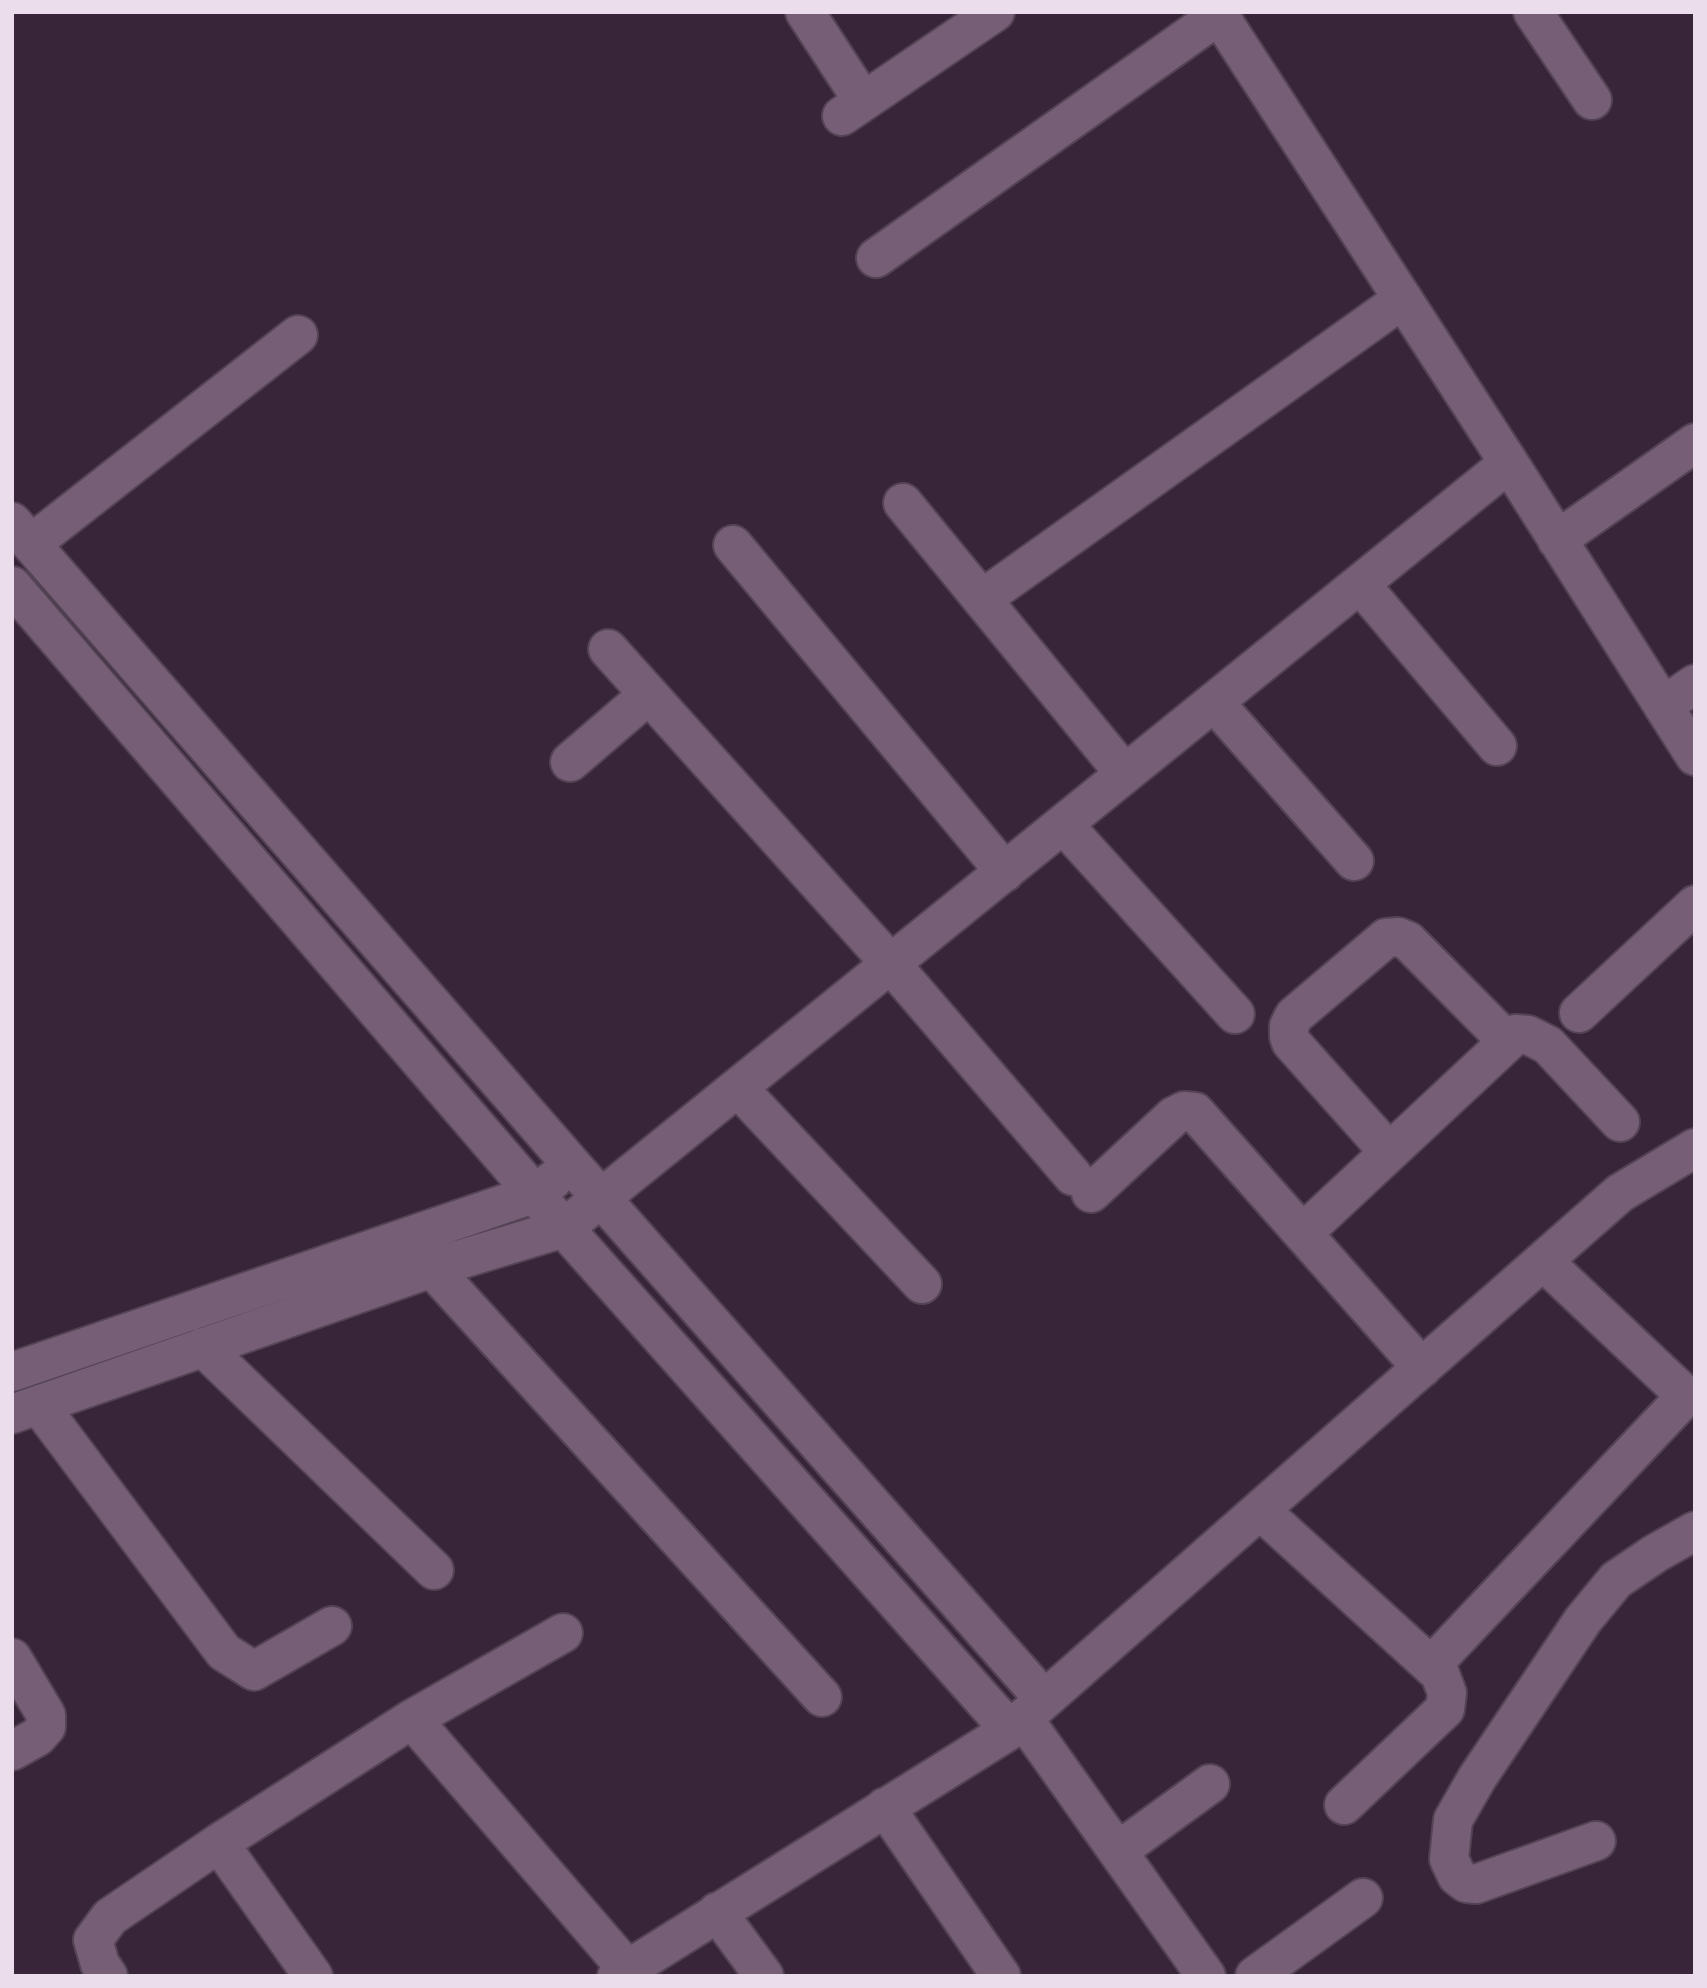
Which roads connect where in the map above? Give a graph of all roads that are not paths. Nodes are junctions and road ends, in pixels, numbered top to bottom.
1 (806, 12) edge
2 (995, 12) edge
3 (1533, 12) edge
4 (1218, 14) edge
5 (1592, 100) dead end
6 (876, 258) dead end
7 (1403, 299) junction
8 (298, 335) dead end
9 (1695, 443) edge
10 (1509, 463) junction
11 (903, 503) dead end
12 (22, 533) edge
13 (1557, 540) junction
14 (733, 545) dead end
15 (1360, 584) junction
16 (12, 586) edge
17 (982, 599) junction
18 (608, 649) dead end
19 (1695, 684) edge
20 (648, 695) junction
21 (1214, 702) junction
22 (1663, 706) junction
23 (1497, 746) dead end
24 (1695, 756) edge
25 (570, 762) dead end
26 (1125, 774) junction
27 (1063, 824) junction
28 (1354, 861) dead end
29 (1005, 872) junction
30 (1695, 905) edge
31 (891, 964) junction
32 (1579, 1013) dead end
33 (1235, 1014) dead end
34 (1507, 1041) junction
35 (738, 1088) junction
36 (1620, 1122) dead end
37 (1695, 1147) edge
38 (1389, 1152) junction
39 (572, 1165) junction
40 (536, 1194) junction
41 (602, 1197) junction
42 (564, 1228) junction
43 (1303, 1233) junction
44 (1543, 1261) junction
45 (432, 1268) junction
46 (922, 1284) dead end
47 (203, 1347) junction
48 (1422, 1368) junction
49 (12, 1372) edge
50 (1690, 1399) edge
51 (26, 1410) edge
52 (1260, 1510) junction
53 (1695, 1531) edge
54 (434, 1570) dead end
55 (332, 1626) dead end
56 (562, 1633) dead end
57 (12, 1658) edge
58 (1431, 1666) junction
59 (822, 1697) dead end
60 (1026, 1716) junction
61 (412, 1719) junction
62 (12, 1751) edge
63 (1210, 1784) dead end
64 (1343, 1805) dead end
65 (885, 1808) junction
66 (1596, 1841) dead end
67 (219, 1843) junction
68 (1118, 1851) junction
69 (1363, 1898) dead end
70 (717, 1912) junction
71 (622, 1972) edge
72 (108, 1976) edge
73 (313, 1976) edge
74 (764, 1976) edge
75 (1001, 1976) edge
76 (1206, 1976) edge
77 (1255, 1976) edge

1 - 2 street
3 - 5 street
4 - 6 street
4 - 7 street
7 - 10 street
7 - 17 street
8 - 12 street
9 - 13 street
10 - 13 street
10 - 15 street
11 - 17 street
12 - 39 street
13 - 22 street
14 - 29 street
15 - 21 street
15 - 23 street
16 - 40 street
17 - 26 street
18 - 20 street
19 - 22 street
20 - 25 street
20 - 31 street
21 - 26 street
21 - 28 street
22 - 24 street
26 - 27 street
27 - 29 street
27 - 33 street
29 - 31 street
30 - 32 street
31 - 35 street
31 - 43 street
34 - 36 street
34 - 38 street
34 - 38 street
35 - 41 street
35 - 46 street
37 - 44 street
38 - 43 street
39 - 40 street
39 - 41 street
40 - 42 street
40 - 49 street
41 - 42 street
41 - 60 street
42 - 45 street
42 - 60 street
43 - 48 street
44 - 48 street
44 - 50 street
45 - 47 street
45 - 59 street
47 - 51 street
47 - 54 street
48 - 52 street
50 - 58 street
51 - 55 street
52 - 58 street
52 - 60 street
53 - 66 street
56 - 61 street
57 - 62 street
58 - 64 street
60 - 65 street
60 - 68 street
61 - 67 street
61 - 71 street
63 - 68 street
65 - 70 street
65 - 75 street
67 - 72 street
67 - 73 street
68 - 76 street
69 - 77 street
70 - 71 street
70 - 74 street

